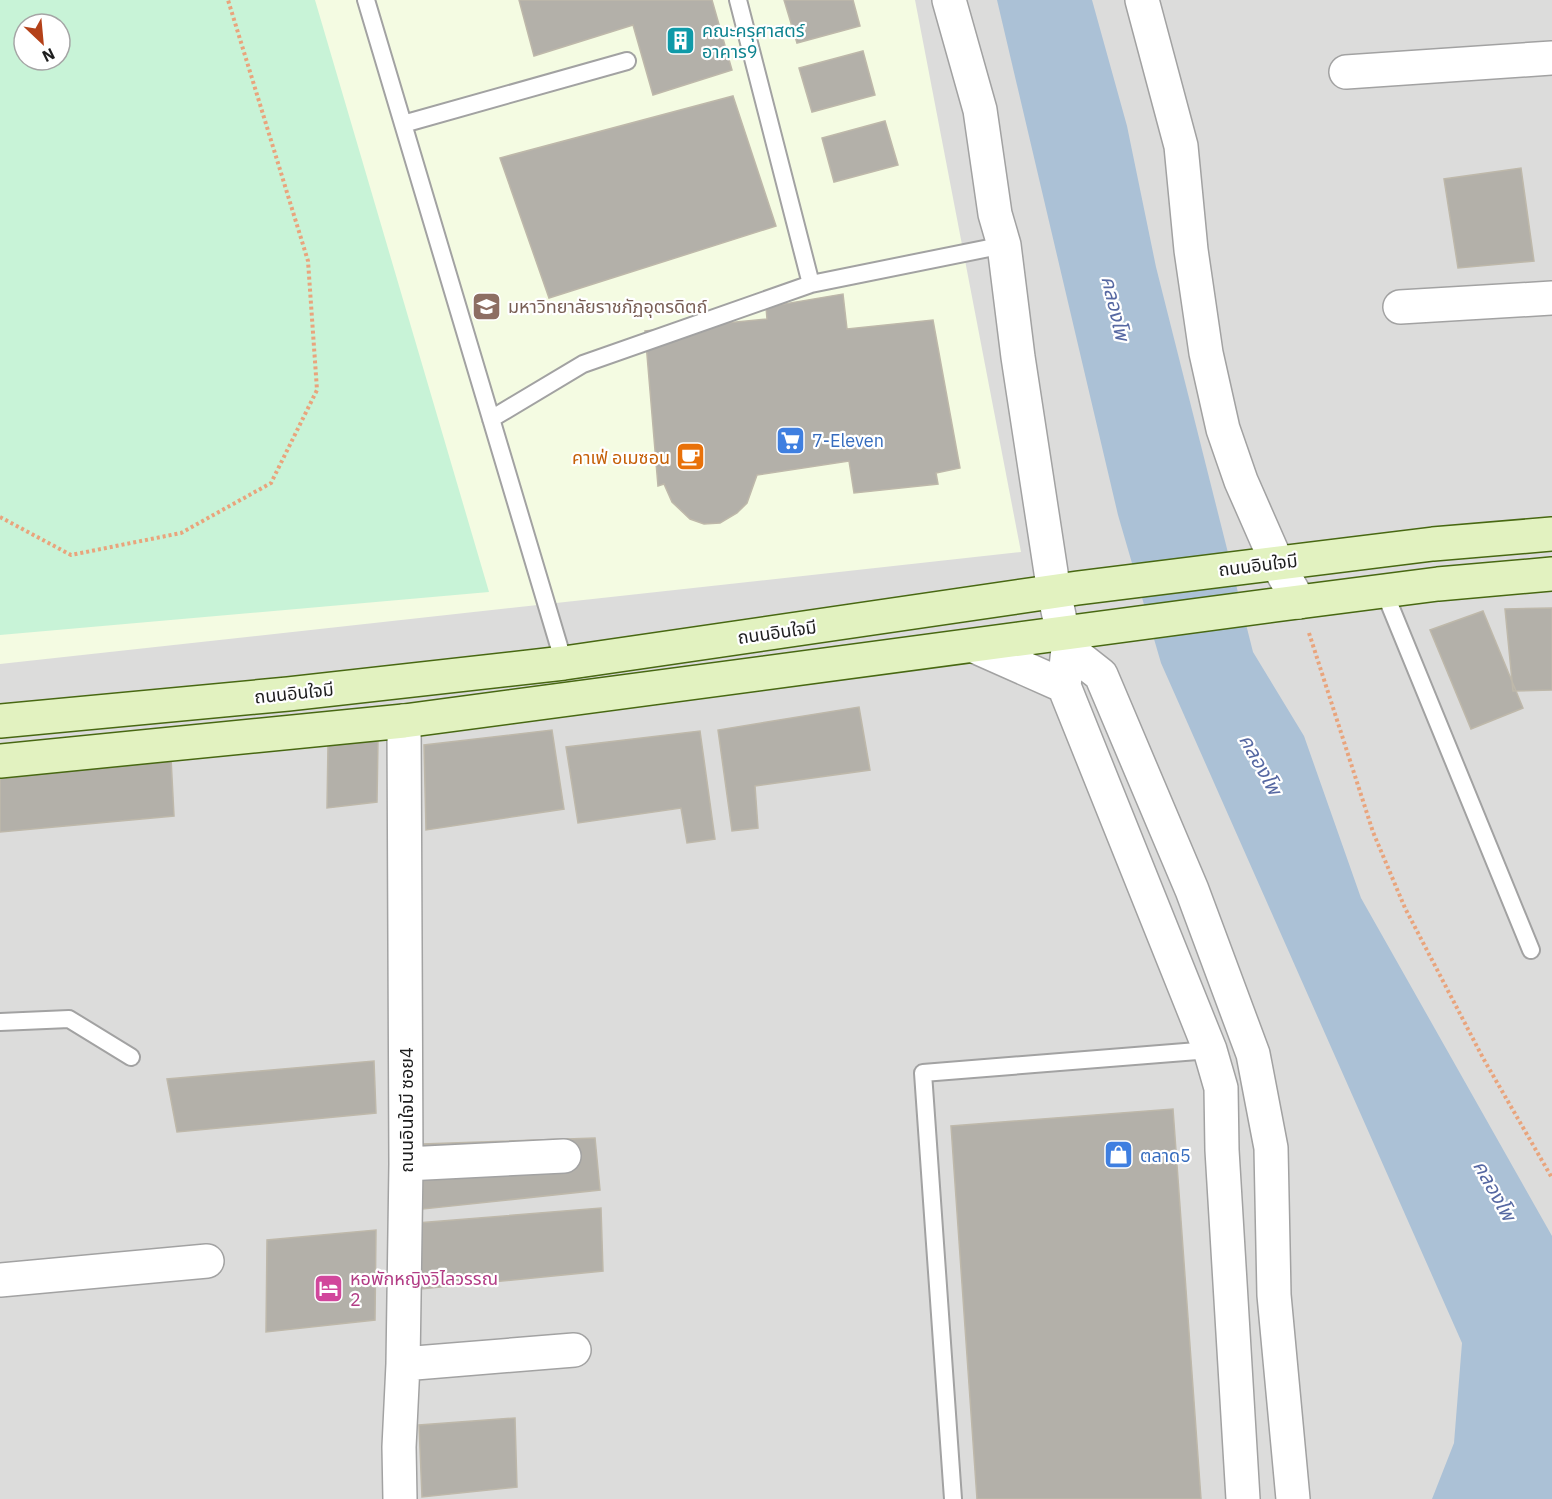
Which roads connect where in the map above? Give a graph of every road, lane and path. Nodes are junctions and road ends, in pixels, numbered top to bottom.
1 (228, 0) edge
2 (366, 0) edge
3 (738, 0) edge
4 (949, 0) edge
5 (1142, 0) edge
6 (1552, 58) edge
7 (627, 61) dead end
8 (1346, 72) dead end
9 (403, 124) junction
10 (1004, 245) junction
11 (811, 284) junction
12 (1552, 298) edge
13 (1401, 307) dead end
14 (491, 419) junction
15 (0, 517) edge
16 (1552, 534) edge
17 (1270, 564) junction
18 (1552, 574) edge
19 (1066, 590) junction
20 (1384, 591) junction
21 (1287, 603) junction
22 (1072, 638) junction
23 (974, 646) junction
24 (564, 663) junction
25 (1064, 686) junction
26 (0, 721) edge
27 (404, 722) junction
28 (0, 761) edge
29 (1531, 950) dead end
30 (0, 1022) edge
31 (1210, 1050) junction
32 (131, 1057) dead end
33 (564, 1156) dead end
34 (406, 1164) junction
35 (1552, 1178) edge
36 (207, 1261) dead end
37 (0, 1280) edge
38 (573, 1350) dead end
39 (403, 1364) junction
40 (400, 1499) edge
41 (953, 1499) edge
42 (1242, 1499) edge
43 (1293, 1499) edge

1 - 15 path
2 - 9 lane
3 - 11 lane
4 - 10 street
5 - 17 street
6 - 8 street
7 - 9 lane
9 - 14 lane
10 - 11 lane
10 - 19 street
11 - 14 lane
12 - 13 street
14 - 24 lane
16 - 17 main road, ถนนอินใจมี
17 - 19 main road, ถนนอินใจมี
17 - 21 street
18 - 20 main road
19 - 22 street
19 - 24 main road, ถนนอินใจมี
20 - 21 main road
20 - 29 lane
21 - 22 main road
21 - 35 path
22 - 23 main road
22 - 25 street
22 - 43 street
23 - 25 street
23 - 27 main road
24 - 26 main road, ถนนอินใจมี
25 - 31 street
27 - 28 main road
27 - 34 street, ถนนอินใจมี ซอย4
30 - 32 lane
31 - 41 lane
31 - 42 street
33 - 34 street
34 - 39 street, ถนนอินใจมี ซอย4
36 - 37 street
38 - 39 street
39 - 40 street, ถนนอินใจมี ซอย4

